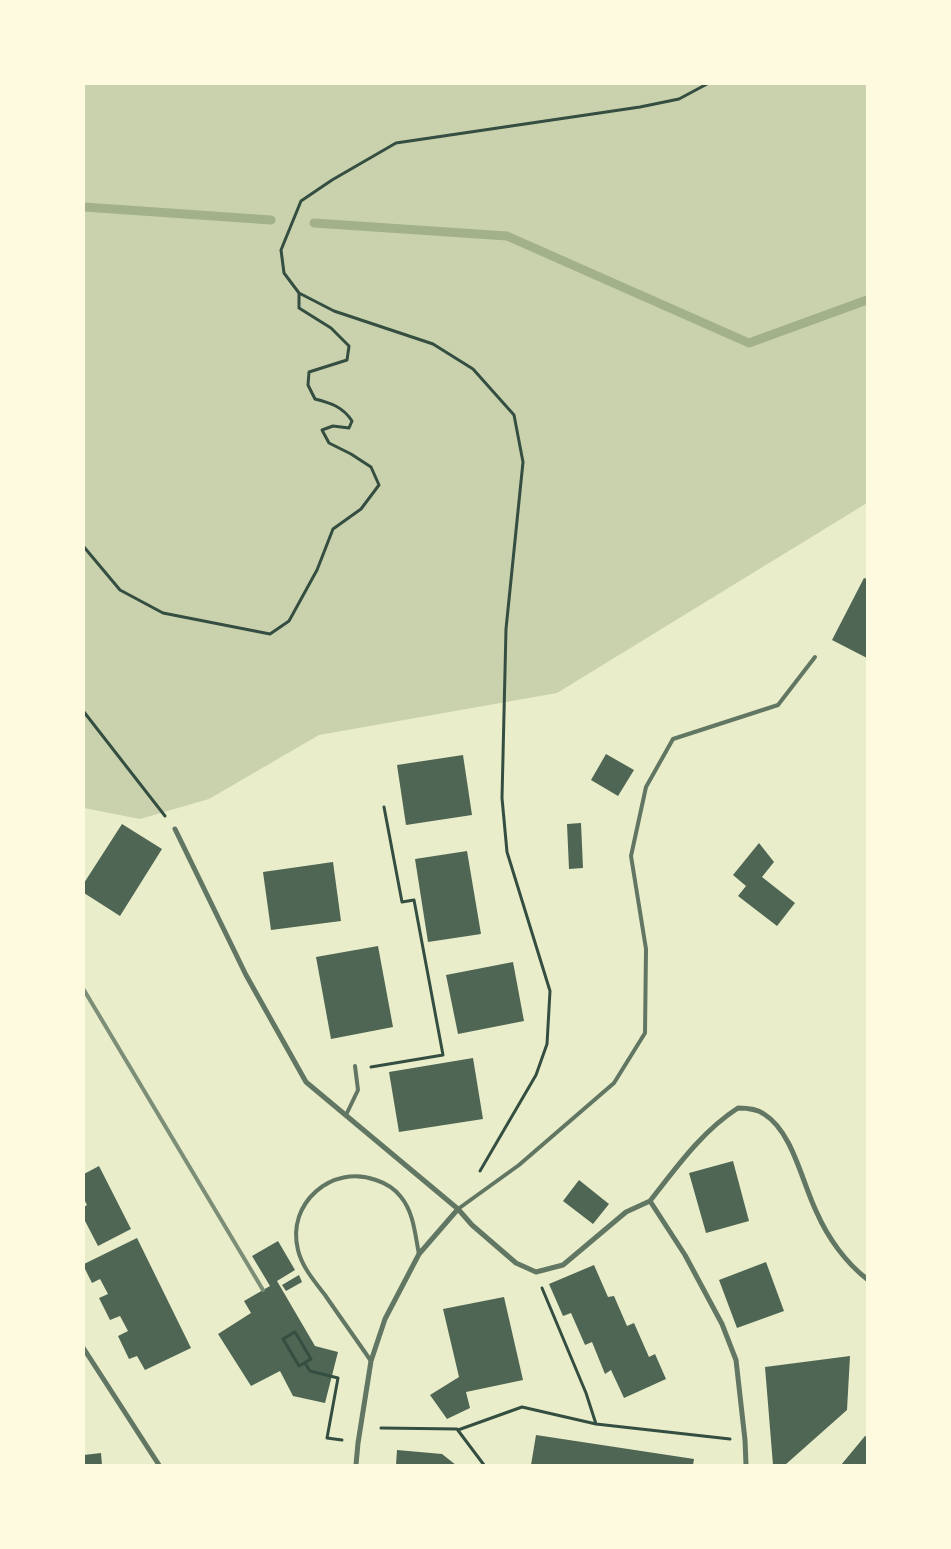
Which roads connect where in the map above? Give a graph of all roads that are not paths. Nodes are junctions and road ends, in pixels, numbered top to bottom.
1 (815, 657) dead end
2 (175, 829) road end
3 (356, 1068) road end
4 (346, 1115) junction
5 (650, 1201) junction
6 (458, 1208) junction
7 (419, 1254) junction
8 (867, 1279) edge
9 (84, 1350) edge
10 (371, 1361) junction
11 (159, 1465) edge
12 (356, 1465) edge
13 (746, 1465) edge

1 - 6 lane
2 - 4 street
3 - 4 lane
4 - 6 street
5 - 6 street
5 - 8 street
5 - 13 street
6 - 7 street
7 - 10 street
7 - 10 lane
9 - 11 street
10 - 12 street

